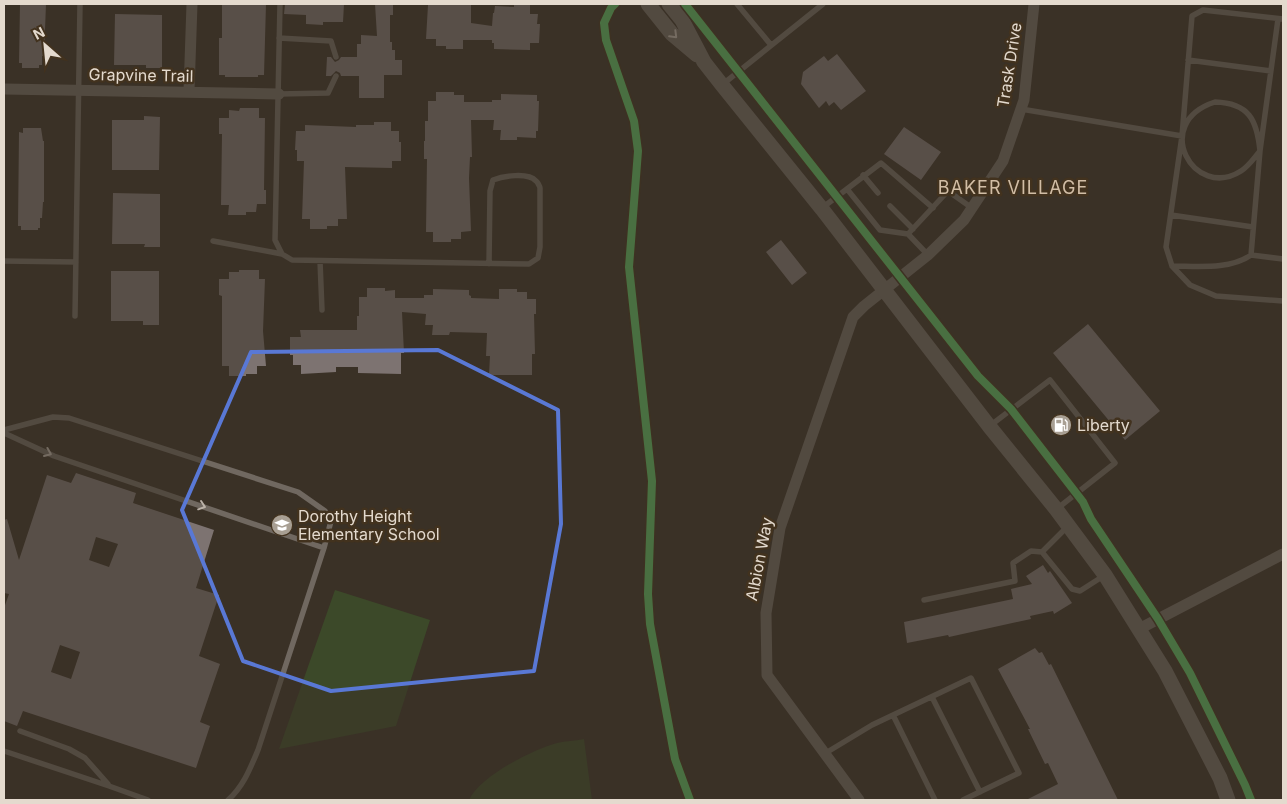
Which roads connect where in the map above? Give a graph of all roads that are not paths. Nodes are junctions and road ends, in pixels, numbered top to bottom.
1 (80, 4) edge
2 (192, 4) edge
3 (280, 4) edge
4 (648, 4) edge
5 (670, 4) edge
6 (737, 4) edge
7 (823, 4) edge
8 (1034, 4) edge
9 (1281, 19) edge
10 (279, 38) junction
11 (771, 46) junction
12 (336, 56) dead end
13 (1188, 60) junction
14 (704, 62) junction
15 (1271, 71) junction
16 (336, 76) dead end
17 (722, 85) junction
18 (4, 89) edge
19 (79, 90) junction
20 (190, 91) junction
21 (279, 94) junction
22 (1021, 109) junction
23 (1182, 136) junction
24 (1260, 151) junction
25 (863, 175) junction
26 (847, 189) junction
27 (878, 193) dead end
28 (890, 206) dead end
29 (822, 208) junction
30 (933, 208) junction
31 (972, 208) junction
32 (1171, 215) junction
33 (1253, 227) junction
34 (913, 229) junction
35 (908, 234) junction
36 (213, 241) dead end
37 (282, 254) junction
38 (928, 255) junction
39 (1251, 255) junction
40 (1283, 260) edge
41 (4, 261) edge
42 (320, 261) junction
43 (76, 262) junction
44 (489, 264) junction
45 (1172, 266) junction
46 (884, 290) junction
47 (1283, 301) edge
48 (322, 310) dead end
49 (75, 316) dead end
50 (989, 426) junction
51 (4, 432) edge
52 (1056, 509) junction
53 (1068, 526) junction
54 (324, 548) junction
55 (1042, 552) junction
56 (1283, 554) edge
57 (1105, 575) junction
58 (924, 600) dead end
59 (1139, 628) junction
60 (932, 697) junction
61 (893, 715) junction
62 (20, 731) dead end
63 (4, 751) edge
64 (824, 754) junction
65 (109, 786) junction
66 (980, 792) junction
67 (148, 800) edge
68 (228, 800) edge
69 (859, 800) edge
70 (935, 800) edge
71 (963, 800) edge
72 (1228, 800) edge

1 - 19 lane
2 - 20 street
3 - 10 lane
4 -> 14 street
5 - 14 street
6 - 11 lane
7 - 11 lane
8 - 22 street, Trask Drive
9 - 13 lane
9 - 15 lane
10 - 12 lane
10 - 21 lane
11 - 17 lane
13 - 15 lane
13 - 23 lane
14 - 17 street
15 - 24 lane
16 - 21 lane
17 - 29 street
18 - 19 street, Grapvine Trail
19 - 20 street, Grapvine Trail
19 - 43 lane
20 - 21 street, Grapvine Trail
21 - 37 lane
22 - 23 lane
22 - 31 street, Trask Drive
23 - 24 lane
23 - 24 lane
23 - 32 lane
24 - 33 lane
25 - 26 lane
25 - 27 lane
25 - 30 lane
26 - 29 lane
26 - 35 lane
28 - 34 lane
29 - 46 street
30 - 31 lane
30 - 34 lane
31 - 38 street, Trask Drive
32 - 33 lane
32 - 45 lane
33 - 39 lane
34 - 35 lane
35 - 38 lane
36 - 37 lane
37 - 42 lane
38 - 46 street, Trask Drive
39 - 40 lane
39 - 45 lane
41 - 43 lane
42 - 44 lane
42 - 48 lane
43 - 49 lane
44 - 44 lane
45 - 47 lane
46 - 50 street
46 - 64 street, Albion Way
50 - 52 street
50 - 52 lane
51 -> 54 lane
51 - 54 lane
52 - 53 street
53 - 55 lane
53 - 57 street
54 - 68 lane
55 - 57 lane
55 - 58 lane
56 - 59 street
57 - 59 street
59 - 72 street
60 - 61 lane
60 - 66 lane
60 - 66 lane
61 - 64 lane
61 - 70 lane
62 - 65 lane
63 - 65 lane
64 - 69 street, Albion Way
65 - 67 lane
66 - 71 lane

